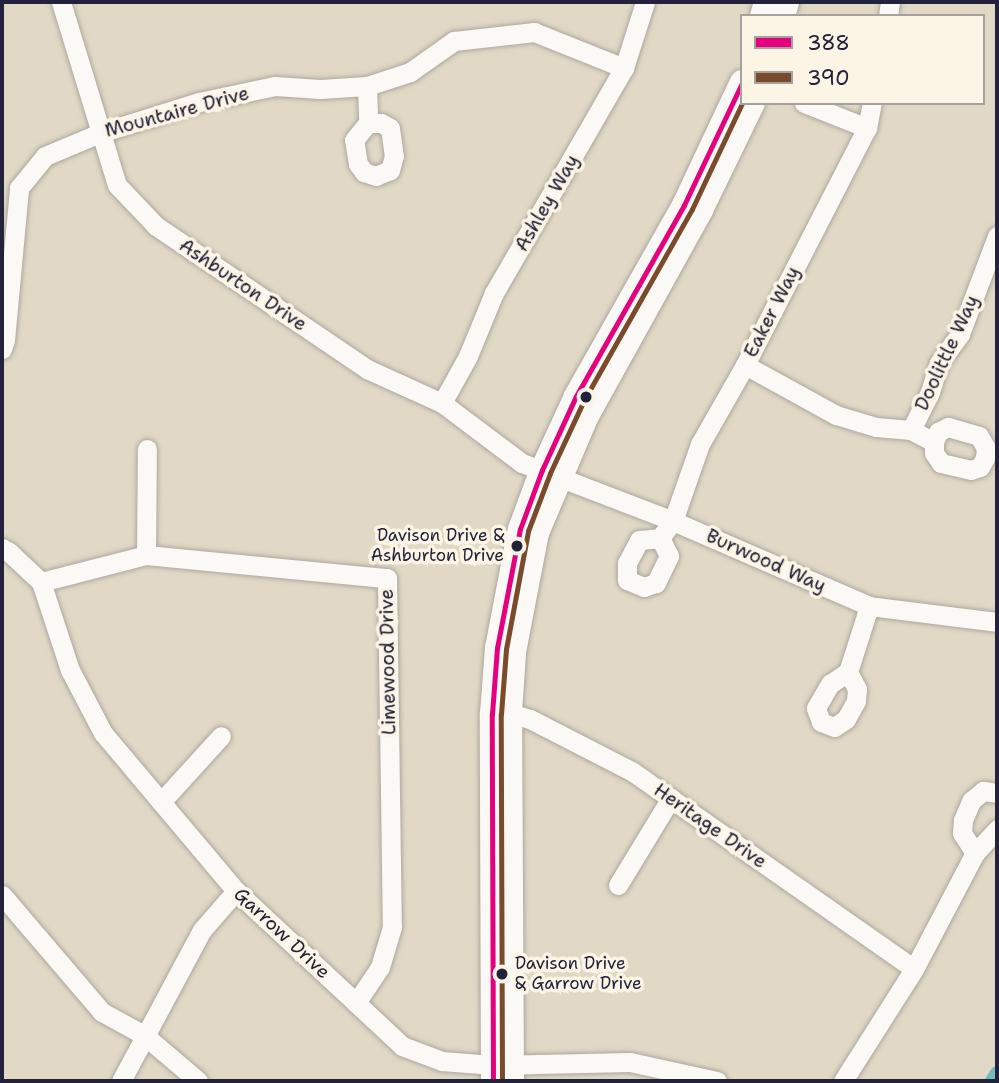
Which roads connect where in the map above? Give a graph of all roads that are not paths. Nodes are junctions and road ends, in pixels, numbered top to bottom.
1 (61, 2) edge
2 (645, 2) edge
3 (624, 68) junction
4 (367, 86) junction
5 (740, 86) edge
6 (752, 105) edge
7 (809, 105) edge
8 (872, 105) edge
9 (368, 123) dead end
10 (867, 128) junction
11 (100, 133) junction
12 (997, 236) edge
13 (2, 349) edge
14 (745, 365) junction
15 (442, 403) junction
16 (911, 430) junction
17 (934, 442) dead end
18 (147, 449) dead end
19 (551, 473) junction
20 (673, 521) junction
21 (660, 538) dead end
22 (2, 548) edge
23 (146, 555) junction
24 (41, 582) junction
25 (869, 606) junction
26 (997, 622) edge
27 (848, 672) dead end
28 (501, 714) junction
29 (221, 736) dead end
30 (997, 793) edge
31 (671, 798) junction
32 (161, 802) junction
33 (997, 829) edge
34 (975, 853) junction
35 (618, 885) dead end
36 (236, 891) junction
37 (2, 895) edge
38 (914, 969) junction
39 (356, 1003) junction
40 (144, 1035) junction
41 (503, 1073) edge
42 (121, 1081) edge
43 (198, 1081) edge
44 (717, 1081) edge
45 (843, 1081) edge

1 - 11 street, Ashburton Drive
2 - 3 street, Ashley Way
3 - 4 street, Mountaire Drive
3 - 15 street, Ashley Way
4 - 9 street
4 - 11 street, Mountaire Drive
5 - 19 main road
6 - 19 main road
7 - 10 street
8 - 10 street, Eaker Way
10 - 14 street, Eaker Way
11 - 13 street, Mountaire Drive
11 - 15 street, Ashburton Drive
12 - 16 street, Doolittle Way
14 - 16 street
14 - 20 street, Eaker Way
15 - 19 street, Ashburton Drive
16 - 17 street
18 - 23 street
19 - 20 street, Burwood Way
19 - 28 main road
20 - 21 street, Eaker Way
20 - 25 street, Burwood Way
22 - 24 street, Garrow Drive
23 - 24 street, Limewood Drive
23 - 39 street, Limewood Drive
24 - 32 street, Garrow Drive
25 - 26 street, Burwood Way
25 - 27 street
28 - 31 street, Heritage Drive
28 - 41 main road
29 - 32 street
30 - 34 street
31 - 35 street
31 - 38 street, Heritage Drive
32 - 36 street, Garrow Drive
33 - 34 street
34 - 38 street
36 - 39 street, Garrow Drive
36 - 40 street
37 - 40 street
38 - 45 street
39 - 41 street, Garrow Drive
40 - 42 street
40 - 43 street
41 - 44 street, Garrow Drive

